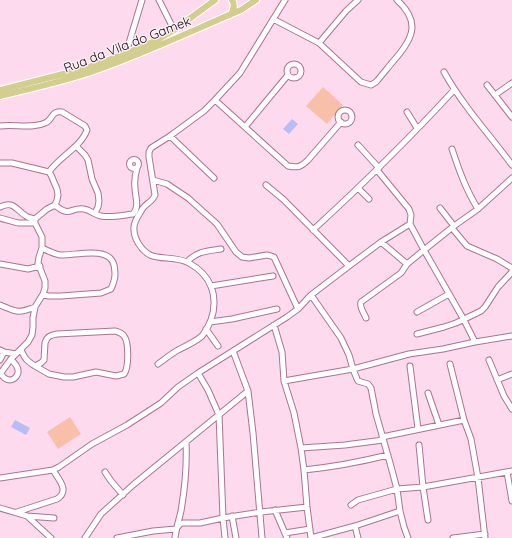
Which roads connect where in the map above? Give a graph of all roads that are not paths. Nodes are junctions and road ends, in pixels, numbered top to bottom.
1 (142, 0) edge
2 (158, 0) edge
3 (215, 0) edge
4 (232, 0) edge
5 (250, 0) edge
6 (256, 0) edge
7 (282, 0) edge
8 (285, 0) edge
9 (358, 0) edge
10 (397, 0) edge
11 (280, 7) junction
12 (229, 16) junction
13 (273, 19) junction
14 (174, 30) junction
15 (319, 43) junction
16 (126, 53) junction
17 (444, 72) dead end
18 (288, 75) dead end
19 (512, 83) edge
20 (487, 85) dead end
21 (0, 90) edge
22 (454, 90) junction
23 (495, 95) junction
24 (0, 96) edge
25 (215, 100) junction
26 (407, 112) dead end
27 (512, 117) edge
28 (341, 122) dead end
29 (0, 126) edge
30 (245, 127) junction
31 (417, 128) junction
32 (170, 136) junction
33 (358, 145) dead end
34 (76, 146) junction
35 (452, 149) dead end
36 (0, 163) edge
37 (512, 165) edge
38 (137, 168) dead end
39 (378, 169) junction
40 (49, 172) junction
41 (214, 178) dead end
42 (512, 178) edge
43 (153, 180) junction
44 (266, 185) dead end
45 (358, 188) junction
46 (369, 198) dead end
47 (55, 205) junction
48 (0, 207) edge
49 (440, 208) dead end
50 (478, 209) junction
51 (95, 213) junction
52 (0, 218) edge
53 (35, 221) junction
54 (410, 224) junction
55 (453, 227) junction
56 (313, 230) junction
57 (381, 242) junction
58 (42, 248) junction
59 (221, 249) dead end
60 (424, 250) junction
61 (187, 262) junction
62 (0, 264) edge
63 (407, 264) junction
64 (40, 266) junction
65 (349, 266) junction
66 (512, 268) edge
67 (512, 272) edge
68 (273, 276) dead end
69 (211, 286) junction
70 (43, 294) junction
71 (449, 294) junction
72 (311, 295) junction
73 (0, 305) edge
74 (35, 307) junction
75 (277, 308) dead end
76 (298, 309) junction
77 (416, 312) dead end
78 (366, 318) dead end
79 (464, 320) junction
80 (210, 322) junction
81 (274, 325) junction
82 (206, 330) junction
83 (417, 334) dead end
84 (512, 336) edge
85 (475, 342) junction
86 (218, 346) dead end
87 (21, 350) junction
88 (2, 351) edge
89 (233, 351) junction
90 (13, 356) junction
91 (0, 360) edge
92 (489, 360) dead end
93 (158, 364) dead end
94 (450, 364) dead end
95 (35, 366) junction
96 (410, 366) dead end
97 (353, 369) junction
98 (198, 373) junction
99 (0, 374) edge
100 (512, 374) edge
101 (497, 380) junction
102 (284, 381) junction
103 (248, 391) junction
104 (428, 392) dead end
105 (512, 409) edge
106 (219, 415) junction
107 (464, 420) junction
108 (439, 425) junction
109 (418, 429) junction
110 (383, 438) junction
111 (186, 442) junction
112 (419, 445) dead end
113 (301, 448) junction
114 (388, 455) junction
115 (53, 470) junction
116 (304, 470) junction
117 (105, 472) dead end
118 (509, 472) edge
119 (0, 478) edge
120 (478, 478) junction
121 (423, 487) junction
122 (397, 489) junction
123 (123, 495) junction
124 (512, 501) edge
125 (351, 505) dead end
126 (307, 506) junction
127 (0, 508) edge
128 (275, 510) junction
129 (400, 510) junction
130 (17, 512) junction
131 (261, 512) junction
132 (27, 516) junction
133 (232, 516) junction
134 (54, 518) dead end
135 (223, 518) junction
136 (428, 520) dead end
137 (355, 526) junction
138 (176, 529) junction
139 (310, 529) junction
140 (134, 536) edge
141 (286, 536) edge
142 (485, 536) edge
143 (51, 538) edge
144 (85, 538) edge
145 (117, 538) edge
146 (175, 538) edge
147 (224, 538) edge
148 (236, 538) edge
149 (262, 538) edge
150 (311, 538) edge
151 (358, 538) edge
152 (408, 538) edge
153 (452, 538) edge

1 - 16 street
2 - 14 street
3 - 14 main road, Rua da Vila do Gamek
4 - 12 main road
5 - 6 main road
6 - 12 main road, Rua da Vila do Gamek
7 - 11 street
8 - 11 street
9 - 15 street
10 - 15 street
11 - 13 street
12 - 24 main road, Rua da Vila do Gamek
13 - 15 street
13 - 25 street
14 - 16 main road, Rua da Vila do Gamek
16 - 21 main road, Rua da Vila do Gamek
17 - 22 street
18 - 30 street
19 - 23 street
20 - 23 street
22 - 31 street
22 - 37 street
23 - 27 street
25 - 30 street
25 - 32 street
26 - 31 street
28 - 30 street
29 - 34 street
31 - 39 street
32 - 41 street
32 - 43 street
33 - 39 street
34 - 40 street
34 - 51 street
35 - 50 street
36 - 40 street
38 - 51 street
39 - 45 street
39 - 54 street
40 - 47 street
42 - 50 street
43 - 61 street
43 - 76 street
44 - 56 street
45 - 46 street
45 - 56 street
47 - 51 street
47 - 53 street
48 - 53 street
49 - 55 street
50 - 55 street
52 - 53 street
53 - 58 street
54 - 57 street
54 - 60 street
55 - 60 street
55 - 66 street
56 - 65 street
57 - 63 street
57 - 65 street
58 - 64 street
58 - 70 street
59 - 61 street
60 - 63 street
60 - 71 street
61 - 69 street
62 - 64 street
63 - 78 street
64 - 70 street
65 - 72 street
67 - 79 street
68 - 69 street
69 - 80 street
70 - 74 street
71 - 77 street
71 - 79 street
72 - 76 street
72 - 97 street
73 - 74 street
74 - 87 street
75 - 80 street
76 - 81 street
79 - 83 street
79 - 85 street
80 - 82 street
81 - 89 street
81 - 102 street
82 - 86 street
82 - 93 street
84 - 85 street
85 - 97 street
87 - 90 street
87 - 95 street
88 - 90 street
88 - 91 street
89 - 98 street
89 - 103 street
90 - 99 street
90 - 99 street
92 - 101 street
94 - 107 street
95 - 95 street
96 - 109 street
97 - 102 street
97 - 110 street
98 - 106 street
98 - 115 street
100 - 101 street
101 - 105 street
102 - 113 street
103 - 106 street
103 - 131 street
104 - 108 street
106 - 111 street
106 - 135 street
107 - 108 street
107 - 120 street
108 - 109 street
109 - 110 street
110 - 113 street
110 - 114 street
111 - 123 street
111 - 138 street
112 - 121 street
113 - 116 street
114 - 116 street
114 - 122 street
115 - 119 street
115 - 130 street
116 - 126 street
117 - 123 street
118 - 120 street
118 - 124 street
120 - 121 street
120 - 142 street
121 - 122 street
121 - 136 street
122 - 125 street
122 - 129 street
123 - 144 street
126 - 128 street
126 - 139 street
127 - 130 street
128 - 131 street
128 - 141 street
129 - 137 street
129 - 152 street
130 - 132 street
131 - 133 street
131 - 149 street
132 - 134 street
132 - 143 street
133 - 135 street
133 - 148 street
135 - 138 street
135 - 147 street
137 - 150 street
137 - 151 street
138 - 140 street
138 - 146 street
139 - 141 street
139 - 150 street
140 - 145 street
142 - 153 street

